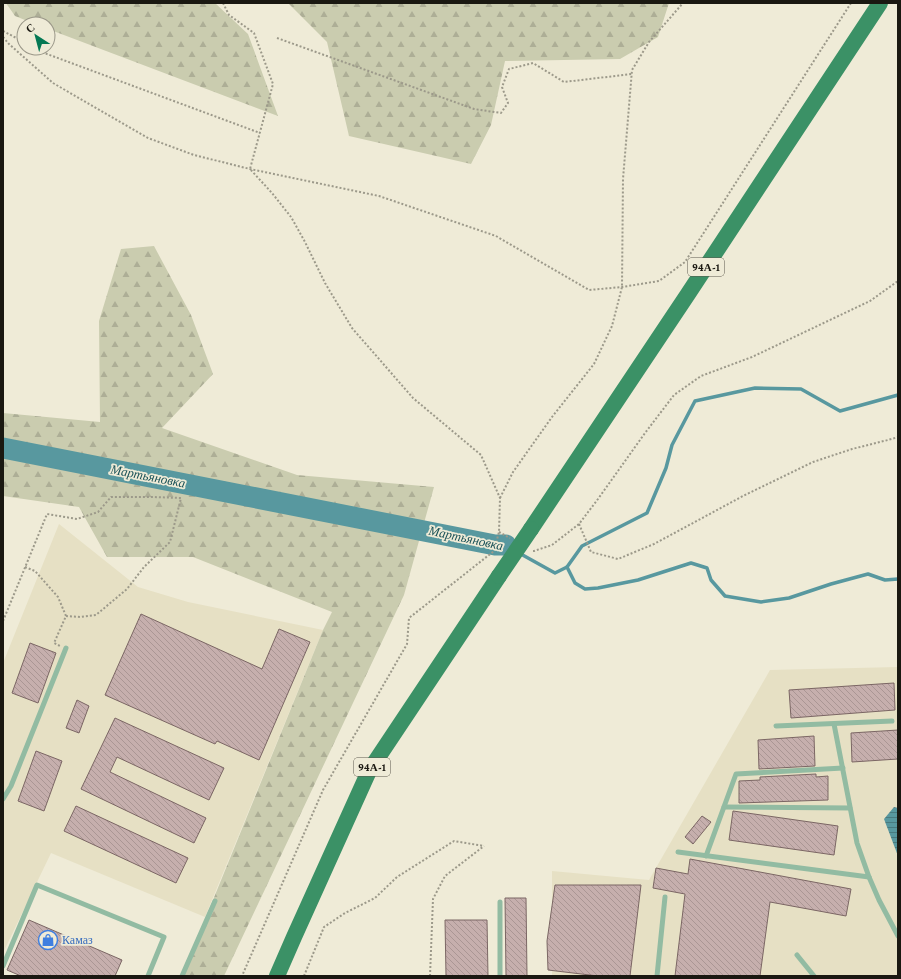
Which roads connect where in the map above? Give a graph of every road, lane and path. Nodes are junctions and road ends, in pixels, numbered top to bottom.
1 (223, 3) edge
2 (683, 3) edge
3 (851, 3) edge
4 (880, 3) edge
5 (3, 31) edge
6 (3, 37) edge
7 (16, 38) edge
8 (277, 38) dead end
9 (52, 56) edge
10 (632, 74) junction
11 (260, 133) junction
12 (250, 169) junction
13 (898, 281) edge
14 (622, 287) junction
15 (898, 437) edge
16 (500, 498) junction
17 (579, 524) junction
18 (499, 532) junction
19 (510, 538) dead end
20 (528, 548) dead end
21 (25, 567) junction
22 (66, 616) junction
23 (3, 621) edge
24 (66, 648) joint
25 (892, 721) dead end
26 (834, 724) junction
27 (776, 726) dead end
28 (843, 768) junction
29 (3, 799) edge
30 (724, 807) junction
31 (850, 808) junction
32 (678, 852) dead end
33 (706, 856) junction
34 (869, 877) junction
35 (666, 897) dead end
36 (214, 900) dead end
37 (500, 902) dead end
38 (898, 936) edge
39 (796, 954) dead end
40 (3, 966) edge
41 (148, 976) edge
42 (182, 976) edge
43 (242, 976) edge
44 (277, 976) edge
45 (304, 976) edge
46 (430, 976) edge
47 (500, 976) edge
48 (657, 976) edge
49 (814, 976) edge

1 - 11 path
2 - 10 path
3 - 14 path
4 - 44 main road, 94А-1, bridge
5 - 7 path
6 - 12 path
8 - 10 path
9 - 11 path
10 - 14 path
11 - 12 path
12 - 14 path
12 - 16 path
13 - 17 path
14 - 16 path
15 - 17 path
16 - 18 path
17 - 20 path
18 - 19 path
18 - 43 path
21 - 22 path
21 - 22 path
21 - 23 path
22 - 24 path
24 - 29 lane
25 - 26 lane
26 - 27 lane
26 - 28 lane
28 - 30 lane
28 - 31 lane
30 - 31 lane
30 - 33 lane
31 - 34 lane
32 - 33 lane
33 - 34 lane
34 - 38 lane
35 - 48 lane
36 - 42 lane
37 - 47 lane
39 - 49 lane
40 - 41 lane
45 - 46 path

